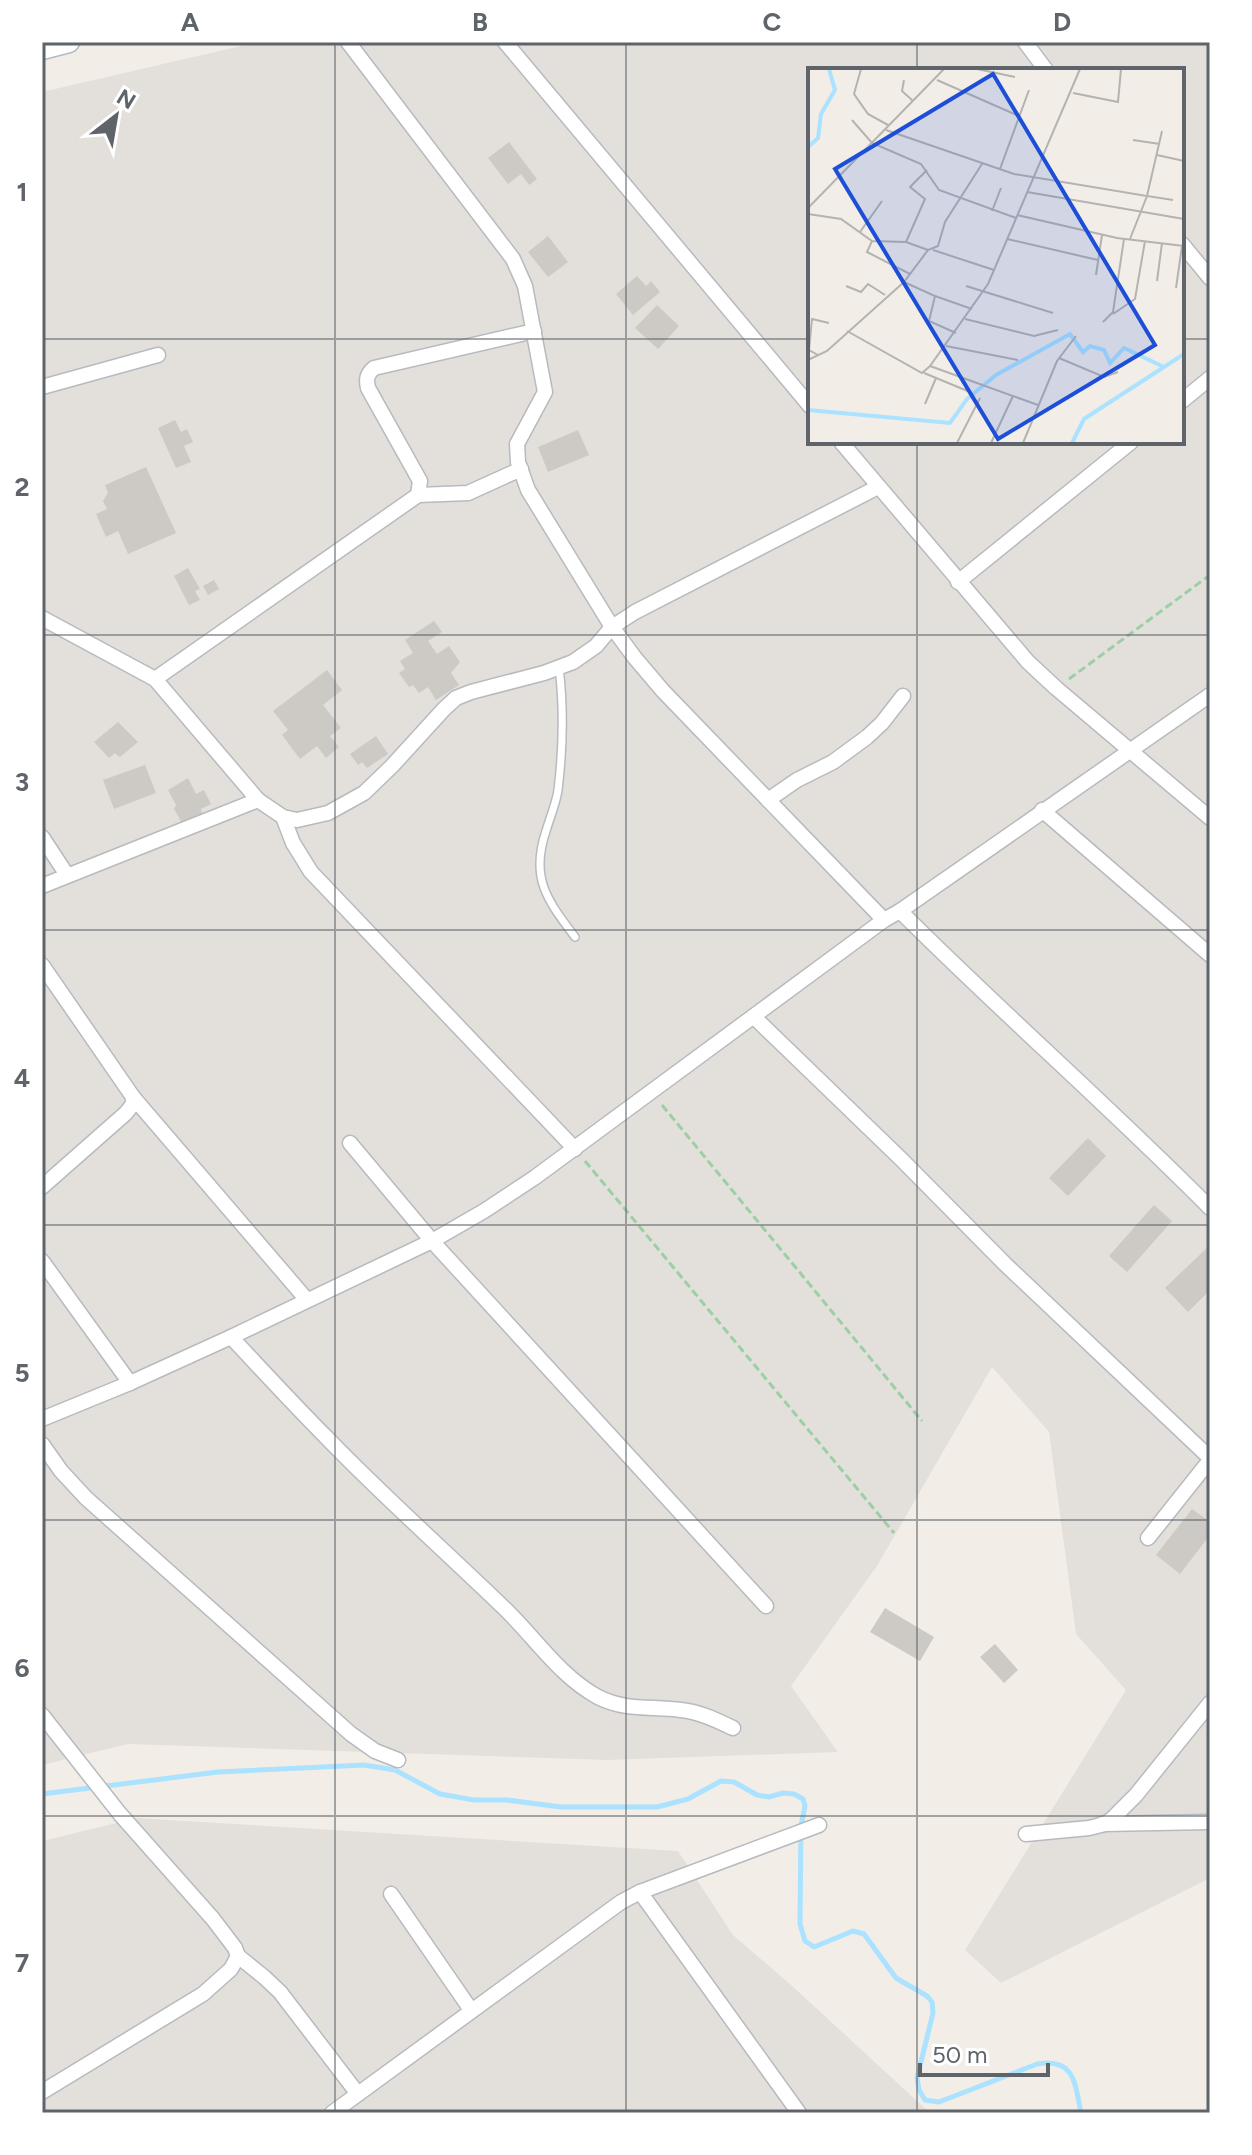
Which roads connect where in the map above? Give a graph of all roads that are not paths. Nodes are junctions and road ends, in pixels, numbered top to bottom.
1 (69, 42) edge
2 (348, 42) edge
3 (505, 42) edge
4 (1025, 42) edge
5 (42, 49) edge
6 (1044, 68) edge
7 (1184, 246) edge
8 (1210, 278) edge
9 (534, 331) junction
10 (158, 355) dead end
11 (1210, 378) edge
12 (42, 387) edge
13 (1184, 399) edge
14 (808, 404) edge
15 (843, 444) edge
16 (1129, 444) edge
17 (521, 469) junction
18 (878, 487) junction
19 (418, 495) junction
20 (958, 582) junction
21 (42, 618) edge
22 (612, 627) junction
23 (559, 667) junction
24 (155, 679) junction
25 (1210, 695) edge
26 (903, 696) dead end
27 (1130, 750) junction
28 (258, 800) junction
29 (768, 800) junction
30 (1042, 810) junction
31 (283, 817) junction
32 (1210, 818) edge
33 (42, 837) edge
34 (67, 875) junction
35 (42, 886) edge
36 (900, 911) junction
37 (884, 920) junction
38 (575, 937) dead end
39 (1210, 955) edge
40 (42, 965) edge
41 (754, 1017) junction
42 (133, 1097) junction
43 (350, 1143) dead end
44 (575, 1149) junction
45 (42, 1187) edge
46 (1210, 1208) edge
47 (432, 1241) junction
48 (42, 1261) edge
49 (307, 1300) junction
50 (231, 1337) junction
51 (130, 1383) junction
52 (42, 1419) edge
53 (42, 1444) edge
54 (1210, 1459) edge
55 (1148, 1538) dead end
56 (766, 1606) dead end
57 (1210, 1703) edge
58 (42, 1715) edge
59 (733, 1728) dead end
60 (398, 1760) dead end
61 (1210, 1822) edge
62 (1102, 1824) junction
63 (819, 1825) dead end
64 (1026, 1834) dead end
65 (640, 1892) junction
66 (391, 1894) dead end
67 (238, 1956) junction
68 (471, 2010) junction
69 (42, 2092) edge
70 (358, 2094) junction
71 (332, 2113) edge
72 (799, 2113) edge

1 - 5 main road
2 - 9 street
3 - 14 street
4 - 6 street
7 - 8 street
9 - 17 street
9 - 19 street
10 - 12 street
11 - 13 street
15 - 18 street
16 - 20 street
17 - 19 street
17 - 22 street
18 - 20 street
18 - 22 street
19 - 24 street
20 - 27 street
21 - 24 street
22 - 23 street
22 - 29 street
23 - 31 street
23 - 38 lane
24 - 28 street
25 - 27 street
26 - 29 street
27 - 30 street
27 - 32 street
28 - 31 street
28 - 34 street
29 - 37 street
30 - 36 street
30 - 39 street
31 - 44 street
33 - 34 street
34 - 35 street
36 - 37 street
36 - 46 street
37 - 41 street
40 - 42 street
41 - 44 street
41 - 54 street
42 - 45 street
42 - 49 street
43 - 47 street
44 - 47 street
47 - 49 street
47 - 56 street
48 - 51 street
49 - 50 street
50 - 51 street
50 - 59 street
51 - 52 street
53 - 60 street
54 - 55 street
57 - 62 street
58 - 67 street
61 - 62 street
62 - 64 street
63 - 65 street
65 - 68 street
65 - 72 street
66 - 68 street
67 - 69 street
67 - 70 street
68 - 70 street
70 - 71 street

